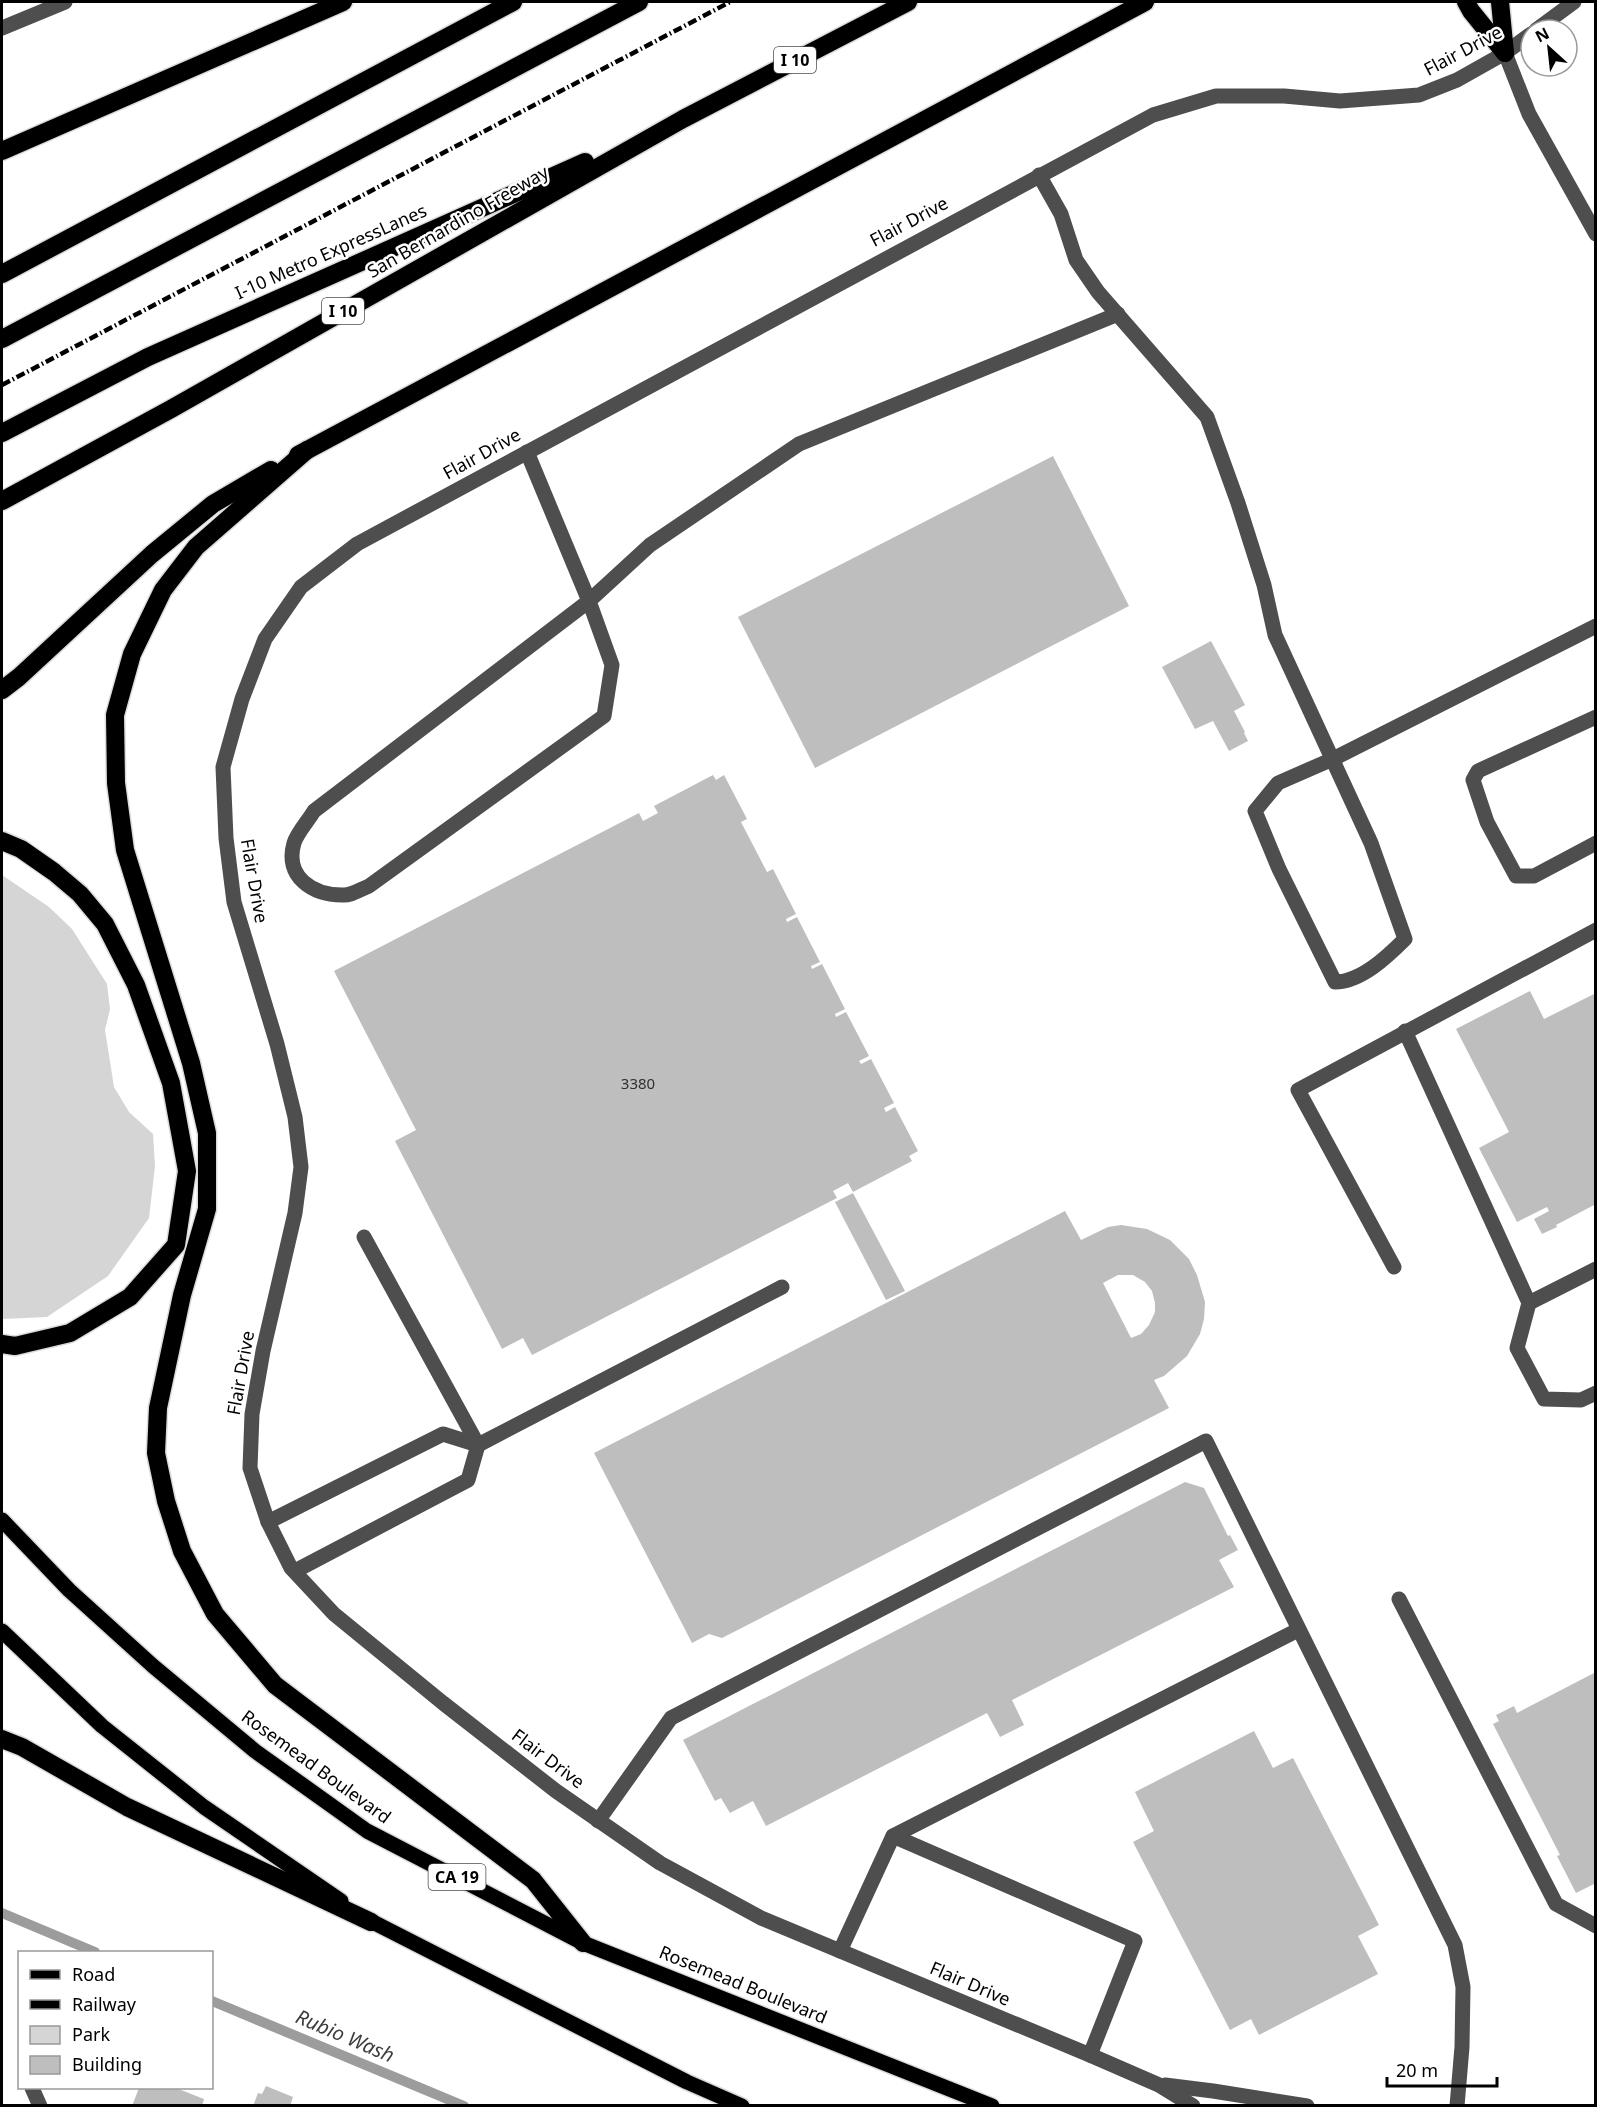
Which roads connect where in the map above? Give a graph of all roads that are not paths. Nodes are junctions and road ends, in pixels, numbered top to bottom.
1 (65, 2) edge
2 (343, 2) edge
3 (513, 2) edge
4 (639, 2) edge
5 (908, 2) edge
6 (1145, 2) edge
7 (1466, 2) edge
8 (1500, 2) edge
9 (1575, 2) edge
10 (1553, 18) edge
11 (2, 28) edge
12 (1519, 43) edge
13 (1505, 53) junction
14 (683, 119) junction
15 (2, 151) edge
16 (1039, 175) junction
17 (1596, 234) edge
18 (2, 274) edge
19 (1118, 314) junction
20 (2, 339) edge
21 (2, 433) edge
22 (307, 450) junction
23 (527, 452) junction
24 (2, 501) edge
25 (589, 602) junction
26 (1596, 626) edge
27 (2, 690) edge
28 (1596, 717) edge
29 (1333, 759) junction
30 (2, 841) edge
31 (1596, 843) edge
32 (1596, 930) edge
33 (1405, 1031) junction
34 (364, 1237) dead end
35 (1394, 1267) dead end
36 (1596, 1269) edge
37 (782, 1287) dead end
38 (1529, 1303) junction
39 (2, 1344) edge
40 (1596, 1393) edge
41 (478, 1445) junction
42 (2, 1520) edge
43 (268, 1522) junction
44 (295, 1572) junction
45 (1399, 1599) dead end
46 (1298, 1630) junction
47 (2, 1631) edge
48 (2, 1739) edge
49 (598, 1821) junction
50 (893, 1836) junction
51 (370, 1922) junction
52 (1596, 1926) edge
53 (583, 1942) junction
54 (840, 1951) junction
55 (1090, 2055) junction
56 (1159, 2085) junction
57 (32, 2089) edge
58 (40, 2106) edge
59 (742, 2106) edge
60 (992, 2106) edge
61 (1193, 2106) edge
62 (1307, 2106) edge
63 (1457, 2106) edge

1 - 11 street
2 - 15 highway
3 - 18 highway
4 - 20 highway
5 - 14 highway, San Bernardino Freeway / I 10
6 - 22 highway
7 - 13 highway
8 - 13 highway
9 - 10 street
12 - 13 street, Flair Drive
13 - 16 street, Flair Drive
13 - 17 street
14 - 21 highway, I-10 Metro ExpressLanes
14 - 24 highway, San Bernardino Freeway / I 10
16 - 19 street
16 - 23 street, Flair Drive
19 - 25 street
19 - 29 street
22 - 27 highway
22 - 53 highway
23 - 25 street
23 - 43 street, Flair Drive
25 - 25 street
26 - 29 street
28 - 31 street
29 - 29 street
30 - 39 highway
32 - 33 street
33 - 35 street
33 - 38 street
34 - 41 street
36 - 38 street
37 - 41 street
38 - 40 street
41 - 43 street
41 - 44 street
42 - 53 main road, Rosemead Boulevard / CA 19
43 - 44 street, Flair Drive
44 - 49 street, Flair Drive
45 - 52 street
46 - 49 street
46 - 50 street
46 - 63 street
47 - 51 main road
48 - 51 highway
49 - 54 street, Flair Drive
50 - 54 street
50 - 55 street
51 - 59 main road
53 - 60 main road, Rosemead Boulevard / CA 19
54 - 55 street, Flair Drive
55 - 56 street, Flair Drive
56 - 61 street, Flair Drive
56 - 62 street, Flair Drive
57 - 58 street

